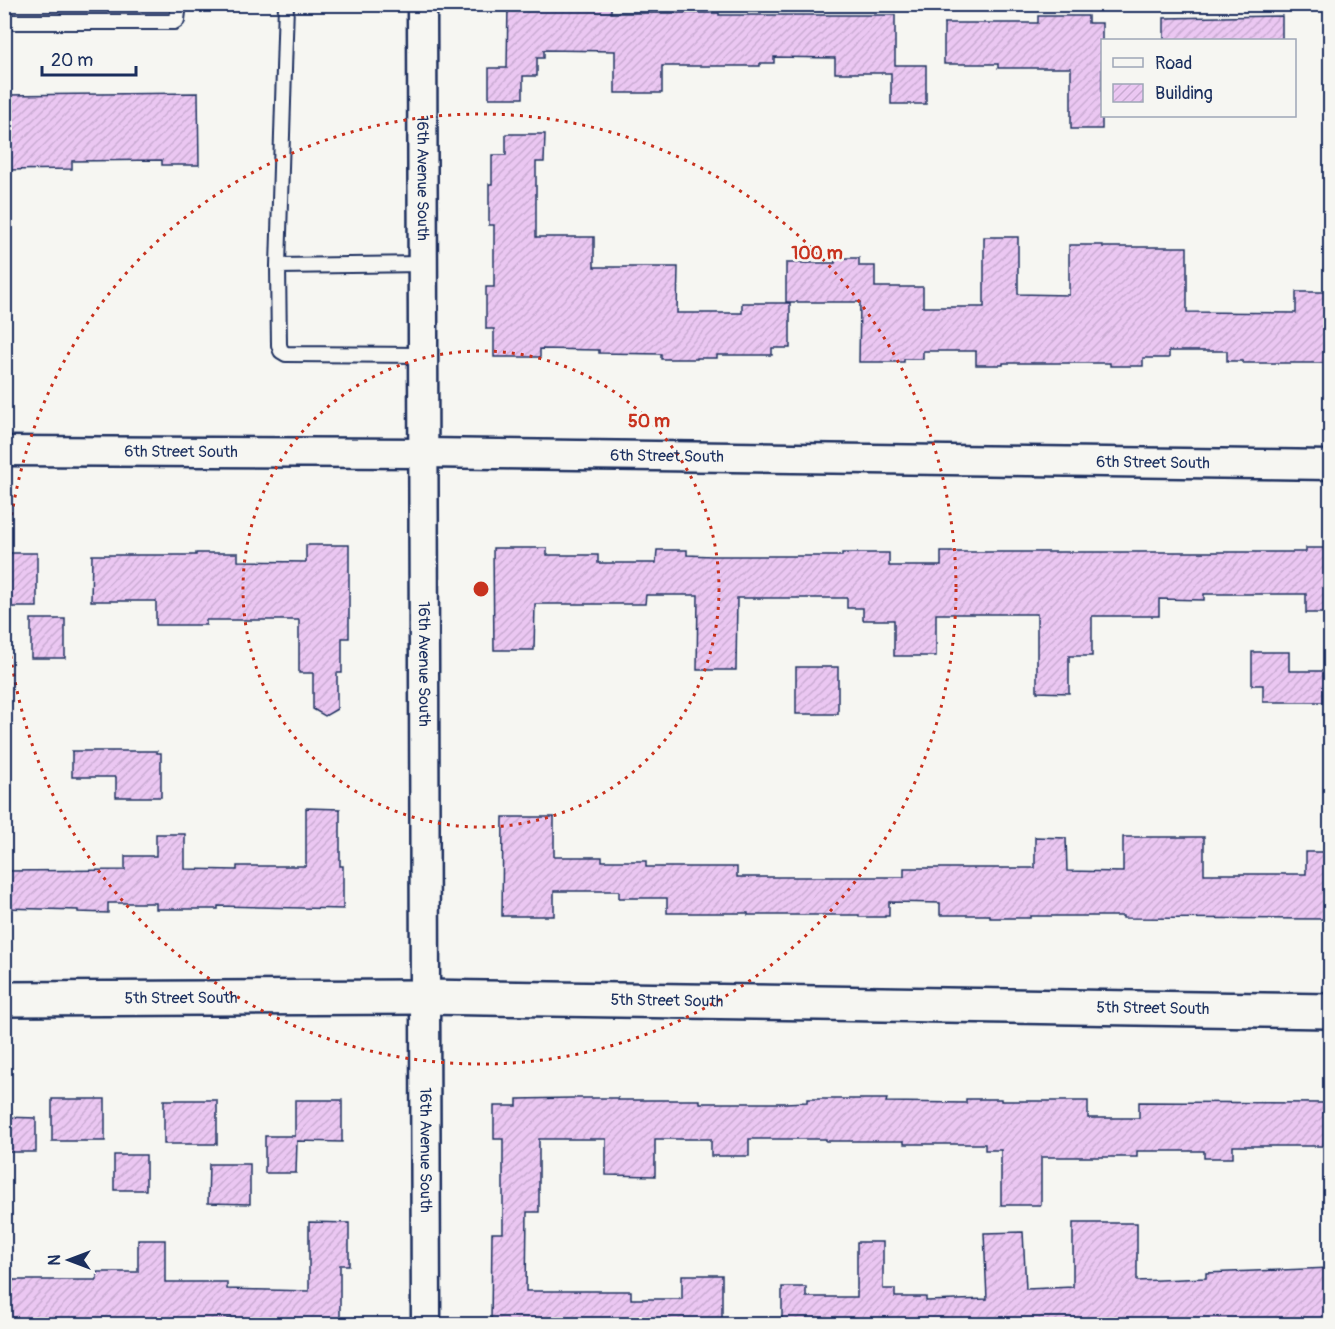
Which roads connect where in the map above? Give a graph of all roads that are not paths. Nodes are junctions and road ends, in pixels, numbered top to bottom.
1 (179, 4) edge
2 (286, 4) edge
3 (422, 4) edge
4 (4, 22) edge
5 (423, 264) junction
6 (278, 266) junction
7 (423, 355) junction
8 (4, 451) edge
9 (424, 453) junction
10 (1330, 465) edge
11 (425, 997) junction
12 (4, 999) edge
13 (1330, 1011) edge
14 (426, 1324) edge

1 - 4 lane
2 - 6 lane
3 - 5 street, 16th Avenue South
5 - 6 lane
5 - 7 street, 16th Avenue South
6 - 7 lane
7 - 9 street, 16th Avenue South
8 - 9 street, 6th Street South
9 - 10 street, 6th Street South
9 - 11 street, 16th Avenue South
11 - 12 street, 5th Street South
11 - 13 street, 5th Street South
11 - 14 street, 16th Avenue South

